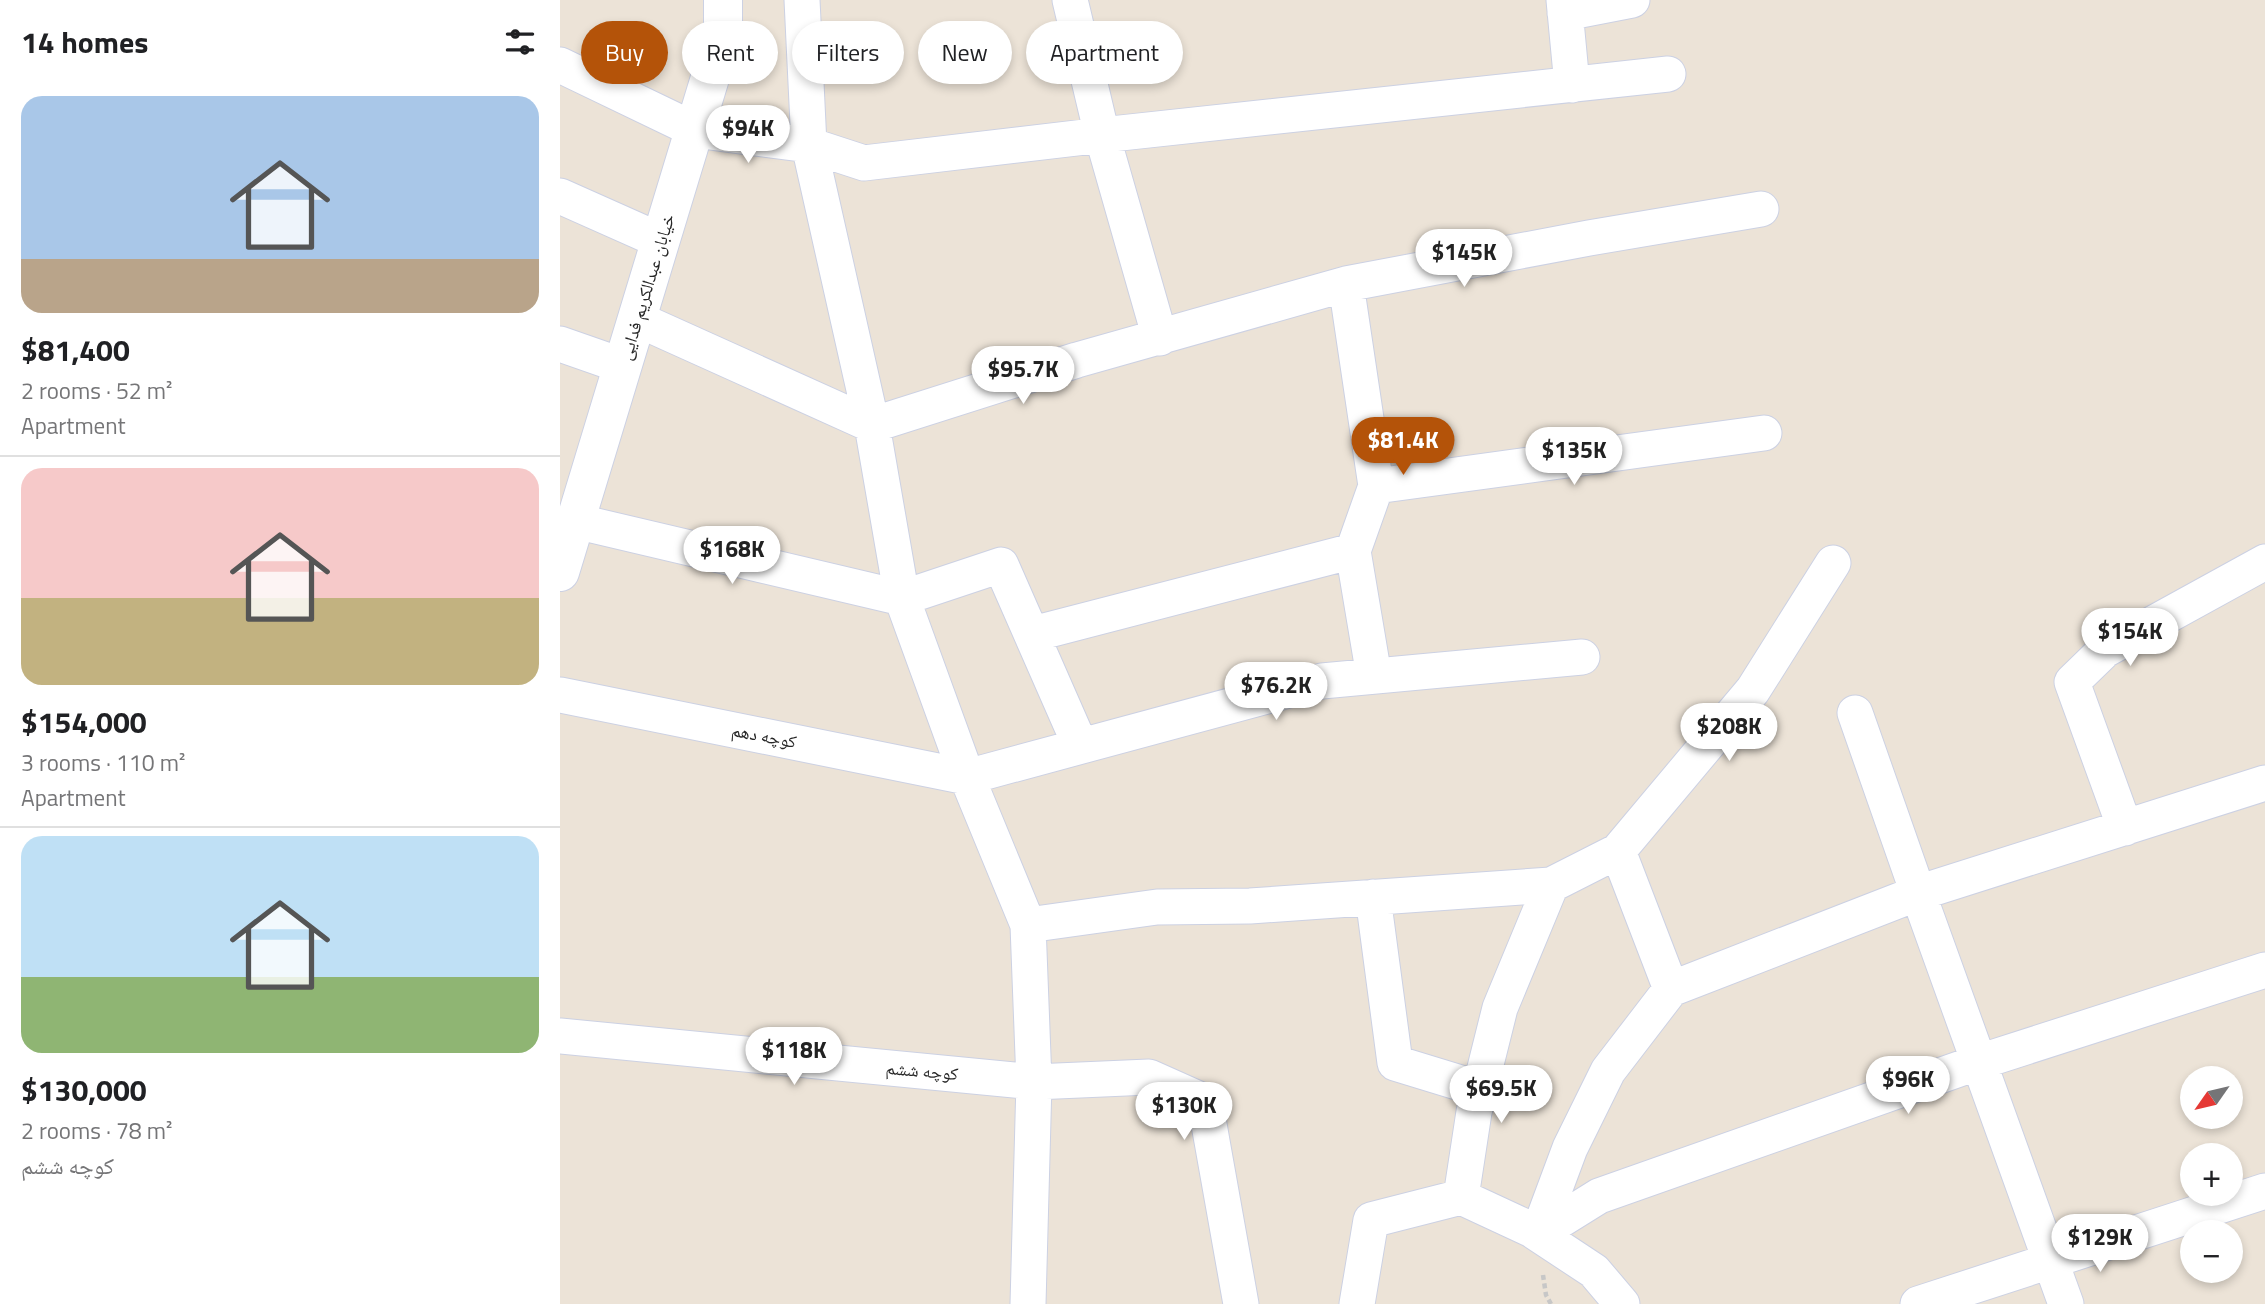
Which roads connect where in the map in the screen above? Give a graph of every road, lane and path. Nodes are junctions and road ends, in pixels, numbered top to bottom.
1 (723, 0) edge
2 (802, 0) edge
3 (1070, 0) edge
4 (1632, 0) edge
5 (1565, 7) edge
6 (560, 65) edge
7 (1668, 74) dead end
8 (1572, 85) junction
9 (695, 130) junction
10 (1102, 135) junction
11 (809, 145) junction
12 (560, 196) edge
13 (1761, 209) dead end
14 (661, 241) junction
15 (1346, 284) junction
16 (637, 319) junction
17 (1160, 338) junction
18 (560, 344) edge
19 (623, 366) junction
20 (872, 425) junction
21 (1764, 433) dead end
22 (1376, 486) junction
23 (575, 521) junction
24 (1353, 551) junction
25 (2265, 562) edge
26 (1833, 563) dead end
27 (560, 572) edge
28 (902, 598) junction
29 (1033, 634) junction
30 (1582, 657) dead end
31 (1374, 677) junction
32 (560, 695) edge
33 (1855, 713) dead end
34 (1080, 745) junction
35 (967, 777) junction
36 (2265, 783) edge
37 (2125, 828) junction
38 (1618, 851) junction
39 (1551, 885) junction
40 (1918, 893) junction
41 (1373, 897) junction
42 (1028, 925) junction
43 (2265, 970) edge
44 (1671, 989) junction
45 (560, 1036) edge
46 (1979, 1062) junction
47 (1034, 1082) junction
48 (1480, 1089) junction
49 (2265, 1191) edge
50 (1461, 1197) junction
51 (1538, 1234) junction
52 (2050, 1261) junction
53 (1028, 1304) edge
54 (1241, 1304) edge
55 (1357, 1304) edge
56 (1622, 1304) edge
57 (1918, 1304) edge
58 (2066, 1304) edge

1 - 9 street, خیابان عبدالکریم فدایی
2 - 11 street
3 - 10 street
4 - 5 street
5 - 8 street
6 - 9 street
7 - 8 street
8 - 10 street
9 - 11 street
9 - 14 street, خیابان عبدالکریم فدایی
10 - 11 street
10 - 17 street
11 - 20 street
12 - 14 street
13 - 15 street
14 - 16 street, خیابان عبدالکریم فدایی
15 - 17 street
15 - 22 street
16 - 19 street, خیابان عبدالکریم فدایی
16 - 20 street
17 - 20 street
18 - 19 street
19 - 23 street, خیابان عبدالکریم فدایی
20 - 28 street
21 - 22 street
22 - 24 street
23 - 27 street, خیابان عبدالکریم فدایی
23 - 28 street
24 - 29 street
24 - 31 street
25 - 37 street
26 - 38 street
28 - 29 street
28 - 35 street
29 - 34 street
30 - 31 street
31 - 34 street
32 - 35 street, کوچه دهم
33 - 40 street
34 - 35 street
35 - 42 street
36 - 37 street
37 - 40 street
38 - 39 street
38 - 44 street
39 - 41 street
39 - 48 street
40 - 44 street
40 - 46 street
41 - 42 street
41 - 48 street
42 - 47 street
43 - 46 street
44 - 51 street
45 - 47 street, کوچه ششم
46 - 51 street
46 - 52 street
47 - 53 street
47 - 54 street, کوچه ششم
48 - 50 street
49 - 52 street
50 - 51 street
50 - 55 street
51 - 56 street
52 - 57 street
52 - 58 street

